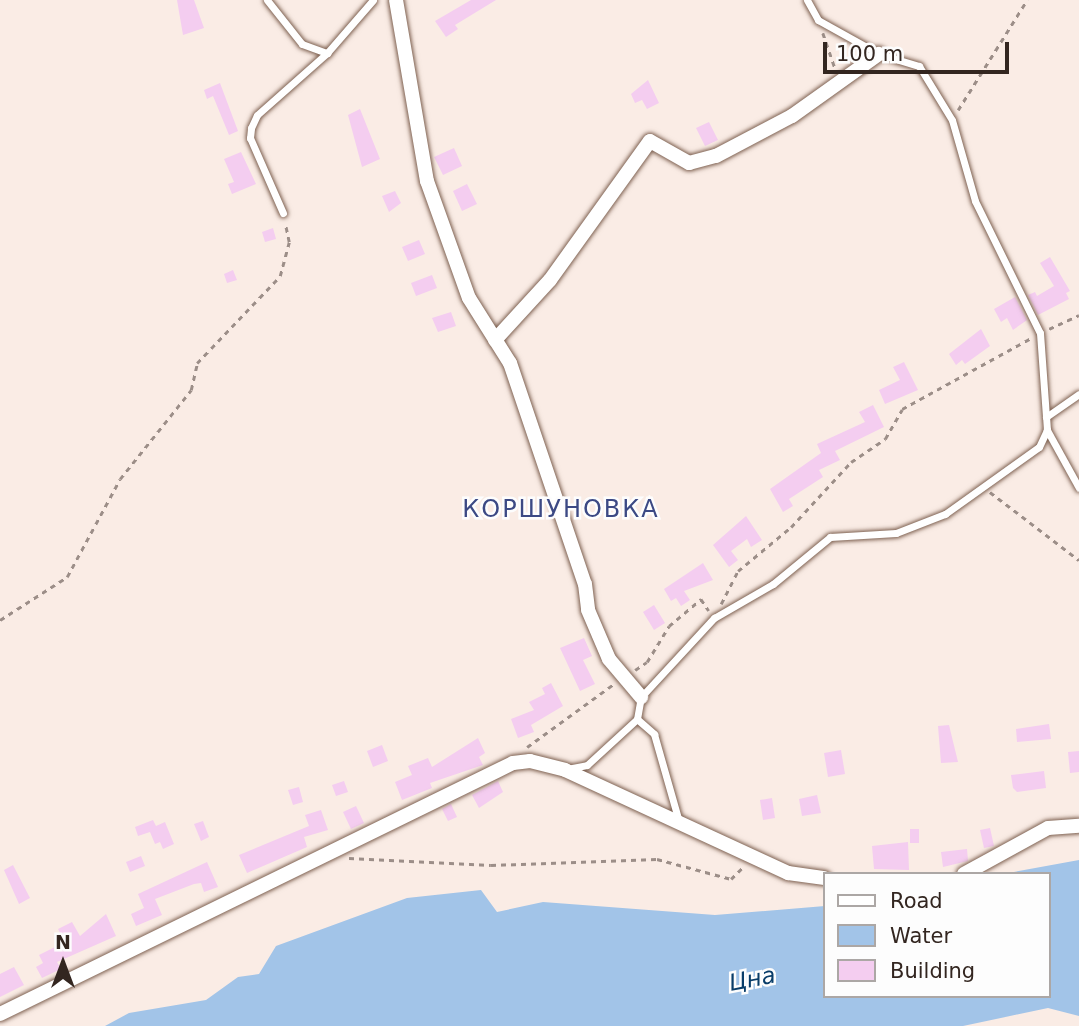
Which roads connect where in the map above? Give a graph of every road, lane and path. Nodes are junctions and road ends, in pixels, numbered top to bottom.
1 (267, 0) edge
2 (373, 0) edge
3 (396, 0) edge
4 (807, 0) edge
5 (1027, 0) edge
6 (818, 20) junction
7 (327, 53) junction
8 (879, 54) junction
9 (838, 83) junction
10 (952, 120) junction
11 (283, 214) joint
12 (1079, 315) edge
13 (1040, 333) junction
14 (495, 340) junction
15 (1079, 394) edge
16 (1046, 417) junction
17 (1047, 430) junction
18 (984, 487) junction
19 (1079, 488) edge
20 (1079, 560) edge
21 (714, 618) junction
22 (0, 620) edge
23 (624, 676) junction
24 (641, 697) junction
25 (637, 719) junction
26 (513, 763) junction
27 (565, 770) junction
28 (679, 822) junction
29 (1079, 826) edge
30 (324, 856) junction
31 (754, 857) junction
32 (968, 872) edge
33 (824, 878) edge
34 (0, 1014) edge

1 - 7 lane
2 - 7 lane
3 - 14 street
4 - 6 lane
5 - 10 path
6 - 8 lane
6 - 9 path
7 - 11 lane
8 - 9 street
8 - 10 lane
9 - 14 street
10 - 13 lane
11 - 22 path
12 - 13 path
13 - 16 lane
13 - 21 path
14 - 23 street
15 - 16 lane
16 - 17 lane
17 - 18 lane
17 - 19 lane
18 - 20 path
18 - 21 lane
21 - 23 path
21 - 24 lane
23 - 24 street
23 - 26 path
24 - 25 lane
25 - 27 lane
25 - 28 lane
26 - 27 street
26 - 30 street
27 - 28 street
28 - 31 street
29 - 32 street
30 - 31 path
30 - 34 street
31 - 33 street

